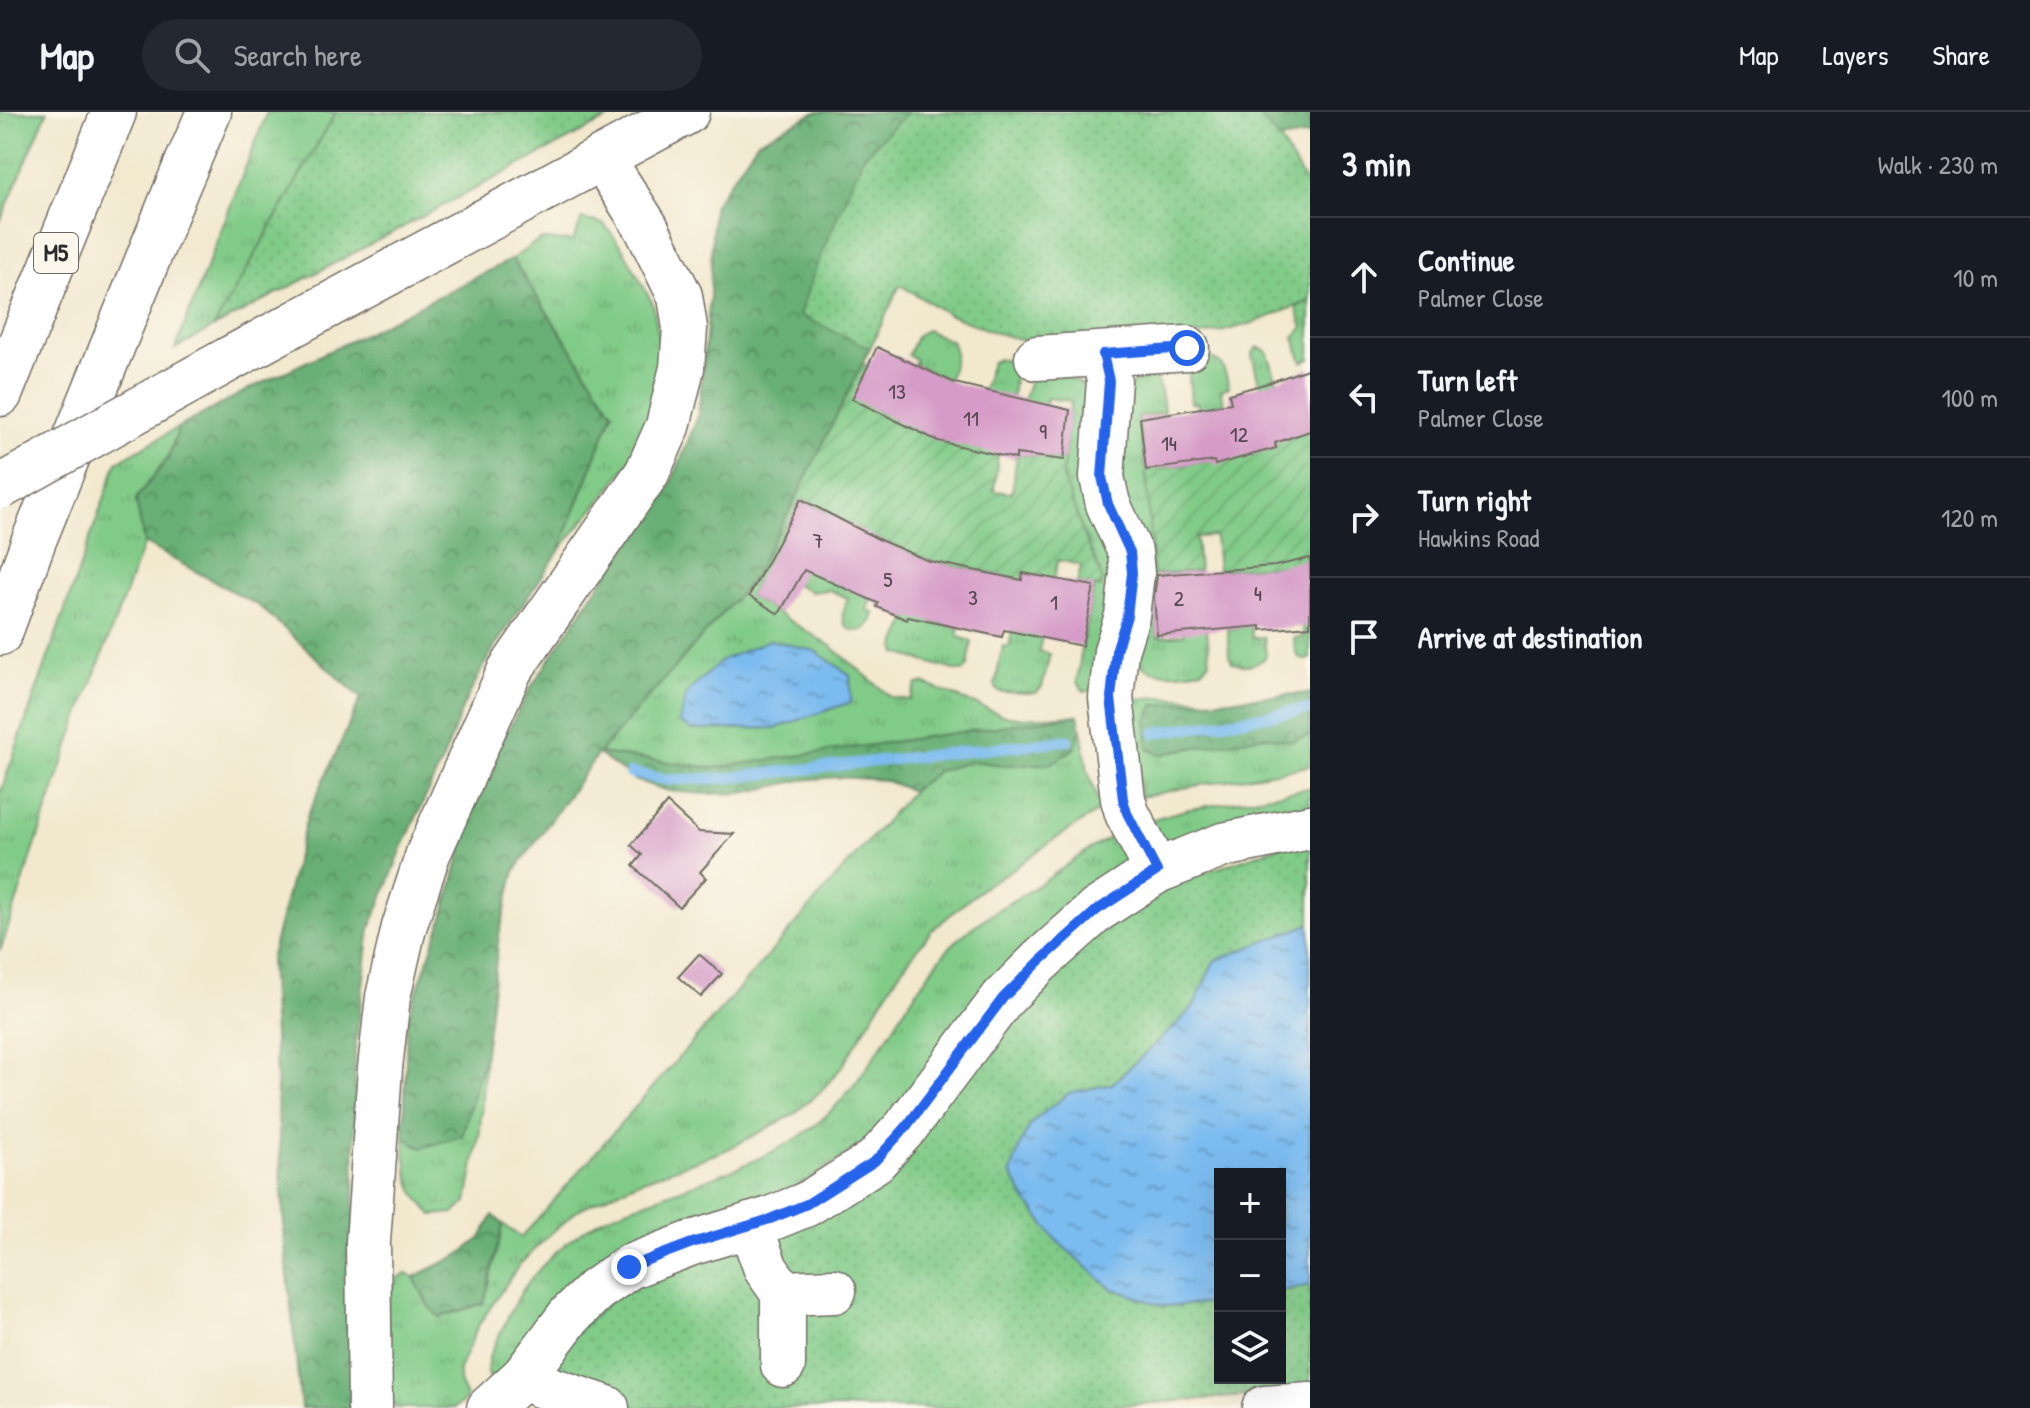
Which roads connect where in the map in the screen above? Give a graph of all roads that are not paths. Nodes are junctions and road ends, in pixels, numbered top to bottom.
1 (114, 112) edge
2 (209, 112) edge
3 (687, 112) edge
4 (602, 158) junction
5 (1187, 348) dead end
6 (1103, 354) junction
7 (1037, 358) dead end
8 (0, 394) edge
9 (0, 487) edge
10 (0, 633) edge
11 (1310, 827) edge
12 (1157, 871) junction
13 (750, 1225) junction
14 (834, 1291) dead end
15 (783, 1293) junction
16 (783, 1365) dead end
17 (524, 1376) junction
18 (1310, 1405) edge
19 (370, 1408) edge
20 (489, 1408) edge
21 (607, 1408) edge
22 (1264, 1408) edge

1 - 8 main road, M5
2 - 10 main road
3 - 4 main road
4 - 9 main road, bridge
4 - 19 main road
5 - 6 main road
6 - 7 main road
6 - 12 main road
11 - 12 main road
12 - 13 main road
13 - 15 main road
13 - 17 main road
14 - 15 main road
15 - 16 main road
17 - 20 main road
17 - 21 main road
18 - 22 main road

